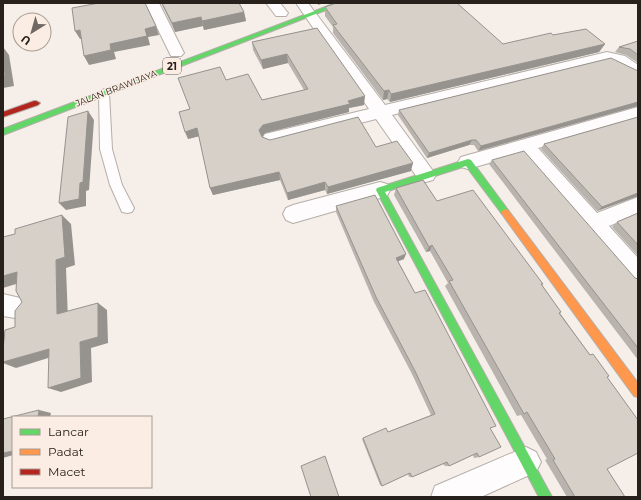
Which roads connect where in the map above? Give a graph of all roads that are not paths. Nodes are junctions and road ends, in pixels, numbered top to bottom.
1 (152, 3) edge
2 (341, 3) edge
3 (290, 11) edge
4 (176, 53) dead end
5 (638, 72) edge
6 (104, 93) junction
7 (48, 99) dead end
8 (382, 112) junction
9 (638, 113) edge
10 (3, 115) edge
11 (3, 132) edge
12 (271, 139) edge
13 (525, 146) junction
14 (468, 162) junction
15 (426, 175) junction
16 (380, 190) junction
17 (638, 205) edge
18 (127, 208) dead end
19 (293, 214) dead end
20 (593, 223) junction
21 (638, 274) edge
22 (638, 392) edge
23 (526, 462) junction
24 (446, 497) edge
25 (546, 497) edge

1 - 4 street
2 - 3 main road, JALAN BRAWIJAYA / 21
3 - 6 main road, JALAN BRAWIJAYA / 21
3 - 8 street
5 - 8 street
6 - 11 main road, JALAN BRAWIJAYA / 21
6 - 18 lane
7 - 10 main road
8 - 12 street
8 - 15 street
9 - 13 street
13 - 14 street
13 - 20 street
14 - 15 main road
14 - 22 main road
15 - 16 main road
16 - 19 street
16 - 23 main road
17 - 20 street
20 - 21 street
23 - 24 street
23 - 25 main road

